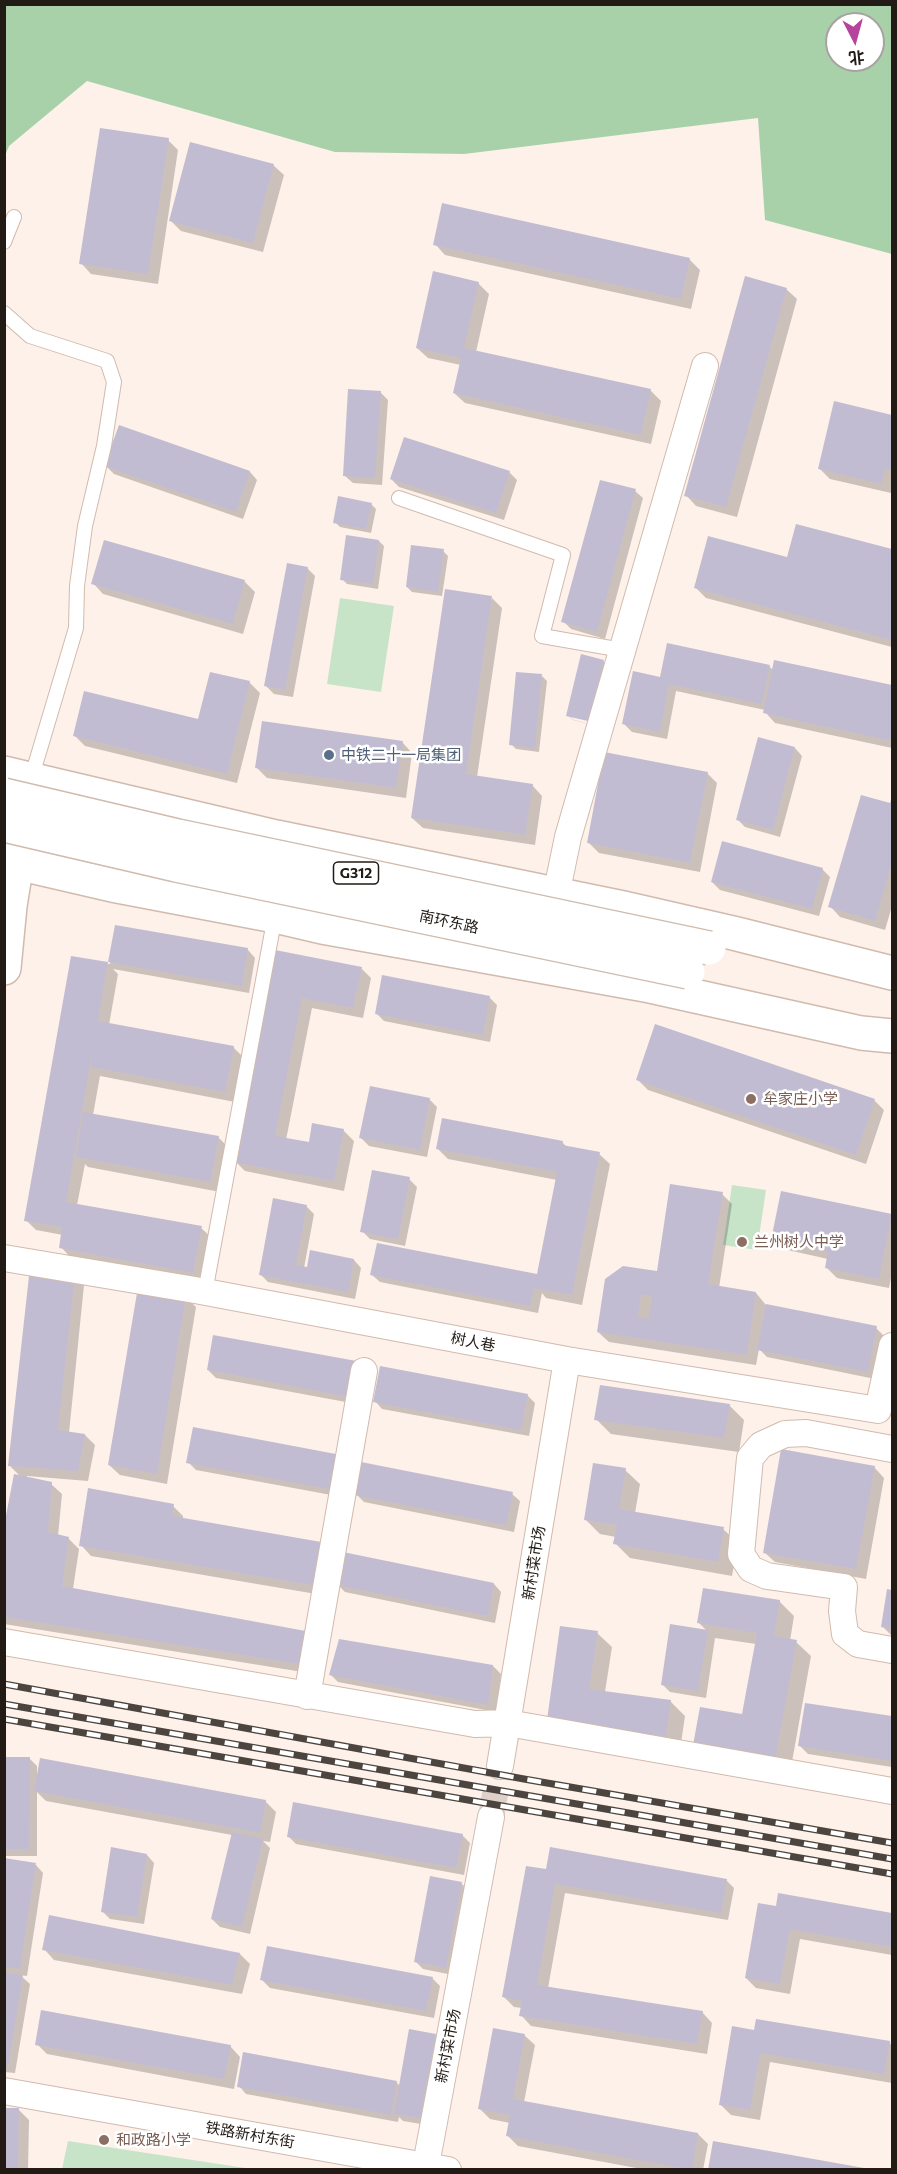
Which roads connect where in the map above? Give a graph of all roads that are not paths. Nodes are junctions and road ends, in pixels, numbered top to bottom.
1 (15, 218) dead end
2 (4, 242) edge
3 (4, 313) edge
4 (705, 366) dead end
5 (399, 498) dead end
6 (622, 650) junction
7 (13, 782) edge
8 (4, 825) edge
9 (11, 861) edge
10 (556, 895) junction
11 (275, 916) junction
12 (4, 968) edge
13 (892, 973) edge
14 (892, 991) edge
15 (892, 1024) edge
16 (892, 1036) edge
17 (4, 1258) edge
18 (205, 1292) junction
19 (892, 1346) edge
20 (567, 1360) junction
21 (364, 1371) dead end
22 (885, 1412) edge
23 (892, 1449) edge
24 (4, 1642) edge
25 (892, 1650) edge
26 (307, 1696) junction
27 (508, 1723) junction
28 (500, 1766) tunnel mouth
29 (892, 1791) edge
30 (491, 1817) tunnel mouth
31 (4, 2091) edge
32 (433, 2168) edge

1 - 2 lane
3 - 7 lane
4 - 6 street
5 - 6 lane
6 - 10 street
7 - 9 main road
7 - 10 main road
7 - 14 main road, 南环东路 / G312, bridge
8 - 15 main road, 南环东路 / G312, bridge
9 - 11 main road
9 - 12 main road
10 - 13 main road
11 - 16 main road
11 - 18 lane
17 - 18 street, 树人巷
18 - 20 street, 树人巷
19 - 22 street, 树人巷
20 - 22 street, 树人巷
20 - 27 street, 新村菜市场
21 - 26 street
23 - 25 street
24 - 26 street
26 - 27 street
27 - 28 street, 新村菜市场
27 - 29 street
30 - 32 street, 新村菜市场
31 - 32 street, 铁路新村东街

